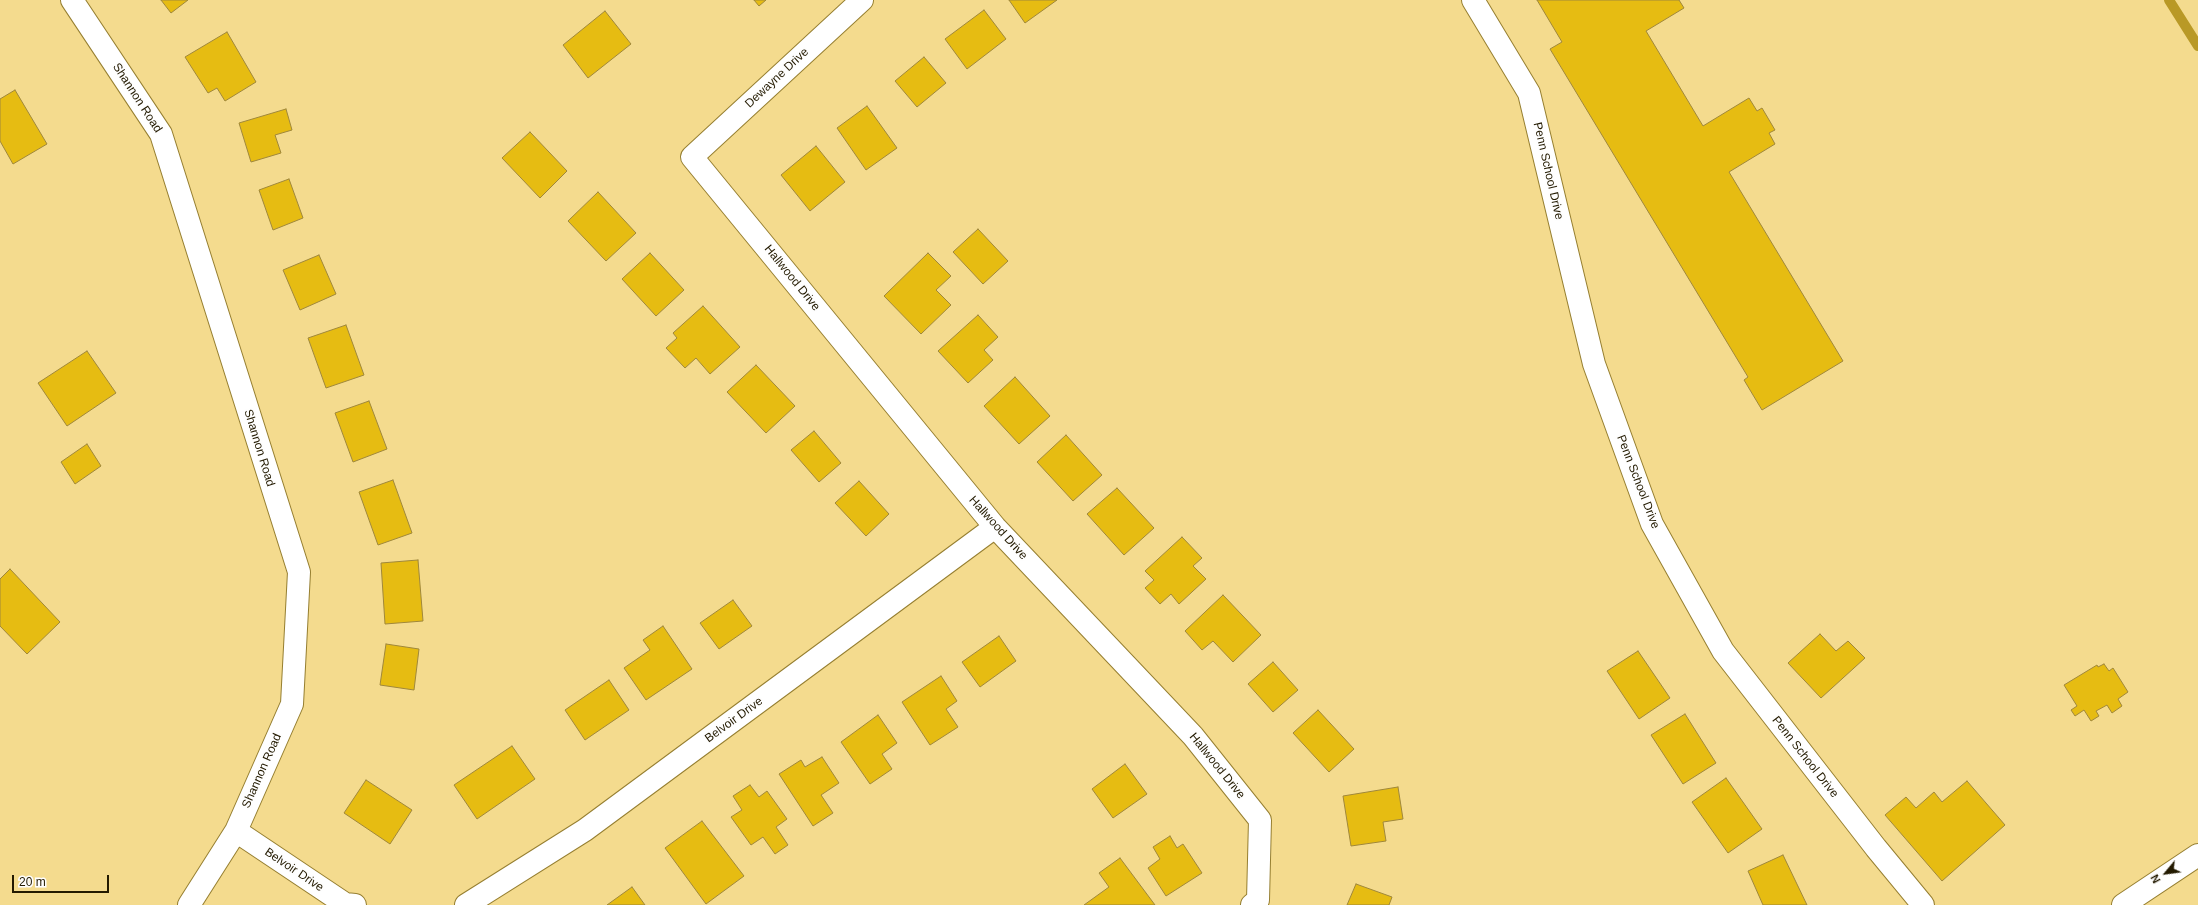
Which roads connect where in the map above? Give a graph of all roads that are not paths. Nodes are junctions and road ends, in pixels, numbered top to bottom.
1 (72, 0) edge
2 (862, 0) edge
3 (1473, 0) edge
4 (692, 157) joint
5 (995, 527) junction
6 (236, 831) junction
7 (2198, 855) edge
8 (188, 905) edge
9 (354, 905) edge
10 (466, 905) edge
11 (1252, 905) edge
12 (1922, 905) edge
13 (2123, 905) edge

1 - 6 street, Shannon Road
2 - 4 street, Dewayne Drive
3 - 12 street, Penn School Drive
4 - 5 street, Hallwood Drive
5 - 10 street, Belvoir Drive
5 - 11 street, Hallwood Drive
6 - 8 street, Shannon Road
6 - 9 street, Belvoir Drive
7 - 13 street

